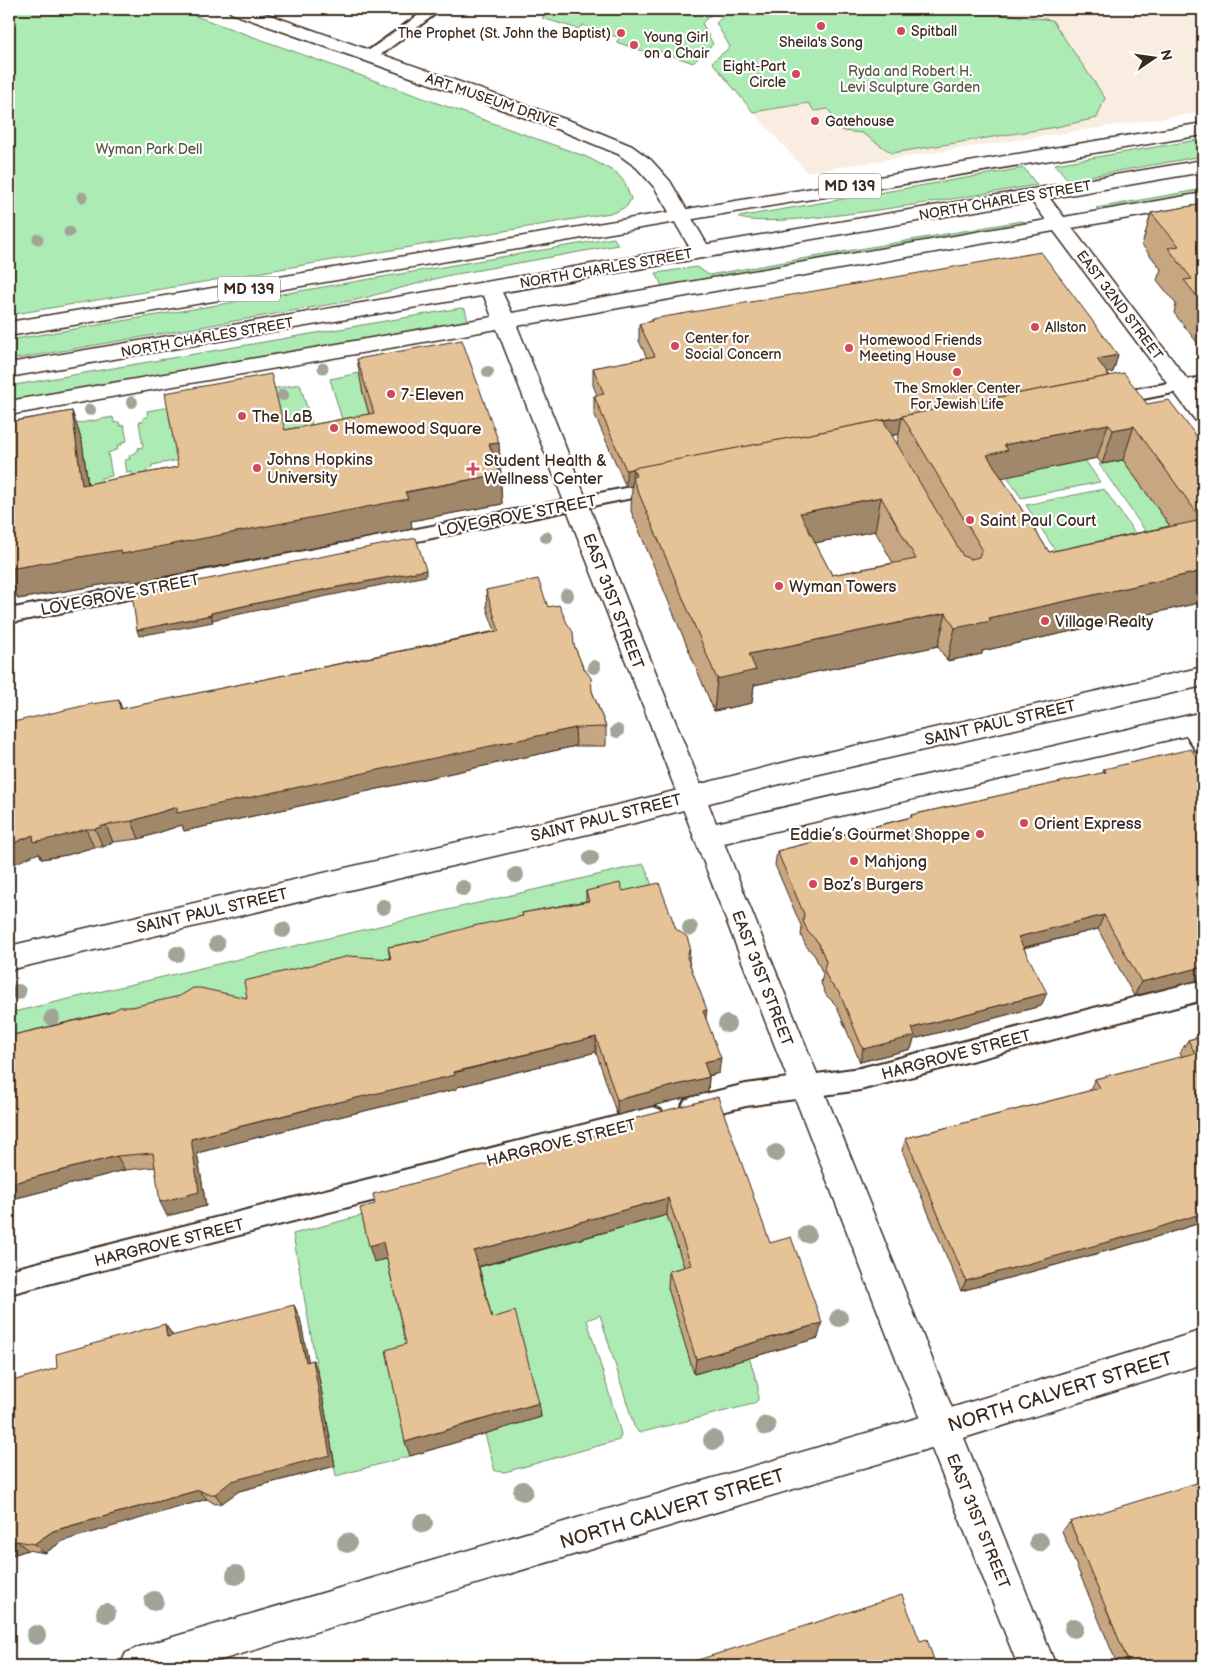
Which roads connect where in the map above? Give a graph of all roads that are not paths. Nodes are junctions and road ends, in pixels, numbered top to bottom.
1 (238, 9) edge
2 (435, 9) edge
3 (370, 56) junction
4 (1203, 129) edge
5 (1203, 166) edge
6 (1037, 195) junction
7 (1203, 199) edge
8 (680, 215) junction
9 (1059, 224) junction
10 (701, 252) junction
11 (490, 288) junction
12 (504, 322) junction
13 (9, 329) edge
14 (9, 370) edge
15 (1203, 382) edge
16 (1182, 386) junction
17 (1098, 402) edge
18 (9, 408) edge
19 (1203, 415) edge
20 (682, 483) edge
21 (576, 504) junction
22 (9, 616) edge
23 (1203, 676) edge
24 (1199, 731) edge
25 (691, 796) junction
26 (706, 836) junction
27 (9, 958) edge
28 (1203, 990) edge
29 (806, 1087) junction
30 (9, 1282) edge
31 (1203, 1347) edge
32 (941, 1428) junction
33 (139, 1666) edge
34 (1037, 1666) edge

1 - 3 main road, ART MUSEUM DRIVE
2 - 3 lane
3 - 8 main road, ART MUSEUM DRIVE
4 - 8 main road, MD 139
5 - 6 main road, NORTH CHARLES STREET / MD 139
6 - 9 main road, EAST 32ND STREET
6 - 10 main road, NORTH CHARLES STREET / MD 139
7 - 9 main road
8 - 10 main road, ART MUSEUM DRIVE
8 - 13 main road, MD 139
9 - 12 main road
9 - 16 main road, EAST 32ND STREET
10 - 11 main road, NORTH CHARLES STREET / MD 139
11 - 12 main road, EAST 31ST STREET
11 - 14 main road, NORTH CHARLES STREET / MD 139
12 - 18 main road
12 - 21 main road, EAST 31ST STREET
15 - 16 lane
16 - 17 lane
16 - 19 main road, EAST 32ND STREET
20 - 21 lane, LOVEGROVE STREET
21 - 22 lane, LOVEGROVE STREET
21 - 25 main road, EAST 31ST STREET
23 - 25 main road, SAINT PAUL STREET
24 - 26 main road
25 - 26 main road, EAST 31ST STREET
25 - 27 main road, SAINT PAUL STREET
26 - 29 main road, EAST 31ST STREET
28 - 29 lane, HARGROVE STREET
29 - 30 lane, HARGROVE STREET
29 - 32 main road, EAST 31ST STREET
31 - 32 main road, NORTH CALVERT STREET
32 - 33 main road, NORTH CALVERT STREET
32 - 34 main road, EAST 31ST STREET

